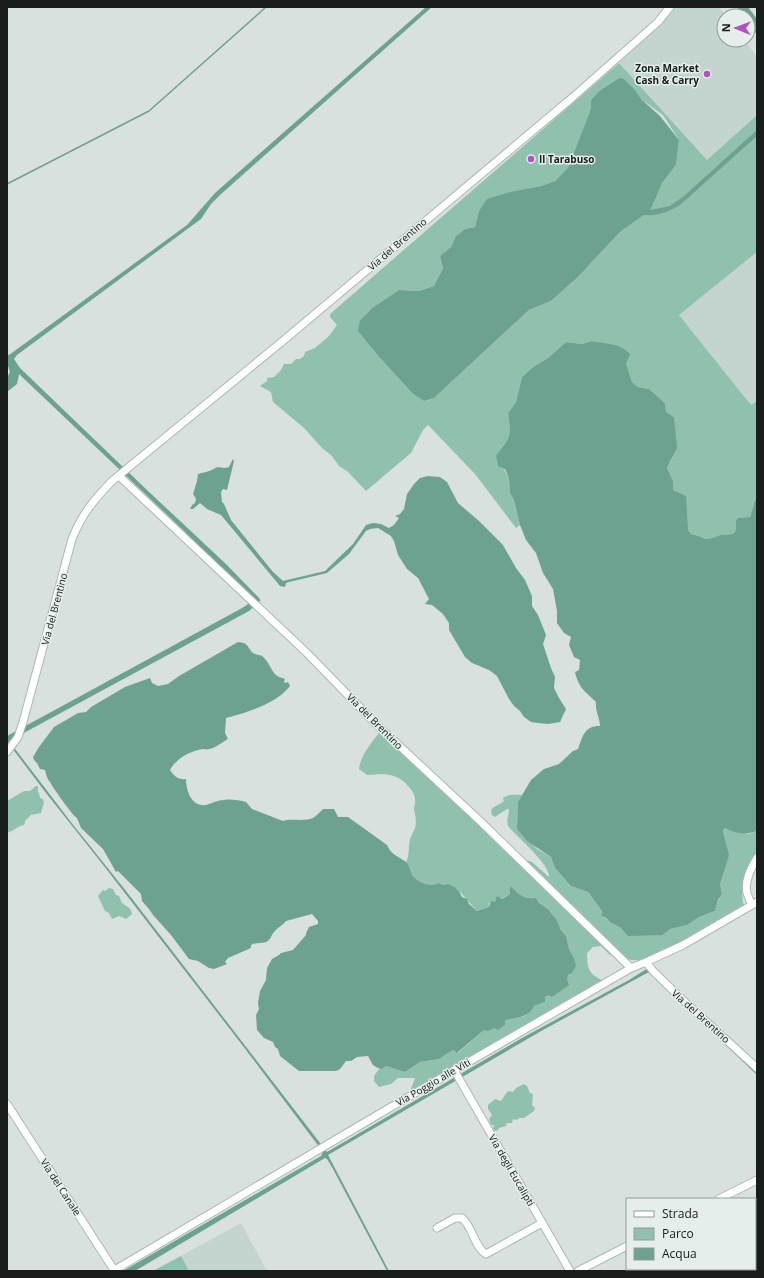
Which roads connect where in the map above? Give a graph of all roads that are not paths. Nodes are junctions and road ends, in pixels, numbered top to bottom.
1 (670, 7) edge
2 (123, 473) junction
3 (8, 751) edge
4 (757, 858) edge
5 (754, 904) edge
6 (646, 962) junction
7 (630, 968) junction
8 (757, 1068) edge
9 (457, 1075) junction
10 (7, 1104) edge
11 (757, 1180) edge
12 (721, 1198) edge
13 (542, 1223) junction
14 (437, 1228) dead end
15 (626, 1247) edge
16 (113, 1270) edge
17 (570, 1271) edge
18 (578, 1271) edge

1 - 2 street, Via del Brentino
2 - 3 street, Via del Brentino
2 - 7 street, Via del Brentino
4 - 5 street
5 - 6 street, Via Poggio alle Viti
6 - 7 street, Via Poggio alle Viti
6 - 8 street, Via del Brentino
7 - 9 street, Via Poggio alle Viti
9 - 13 street, Via degli Eucalipti
9 - 16 street, Via Poggio alle Viti
10 - 16 street, Via del Canale
11 - 12 street
13 - 14 street
13 - 17 street, Via degli Eucalipti
15 - 18 street

